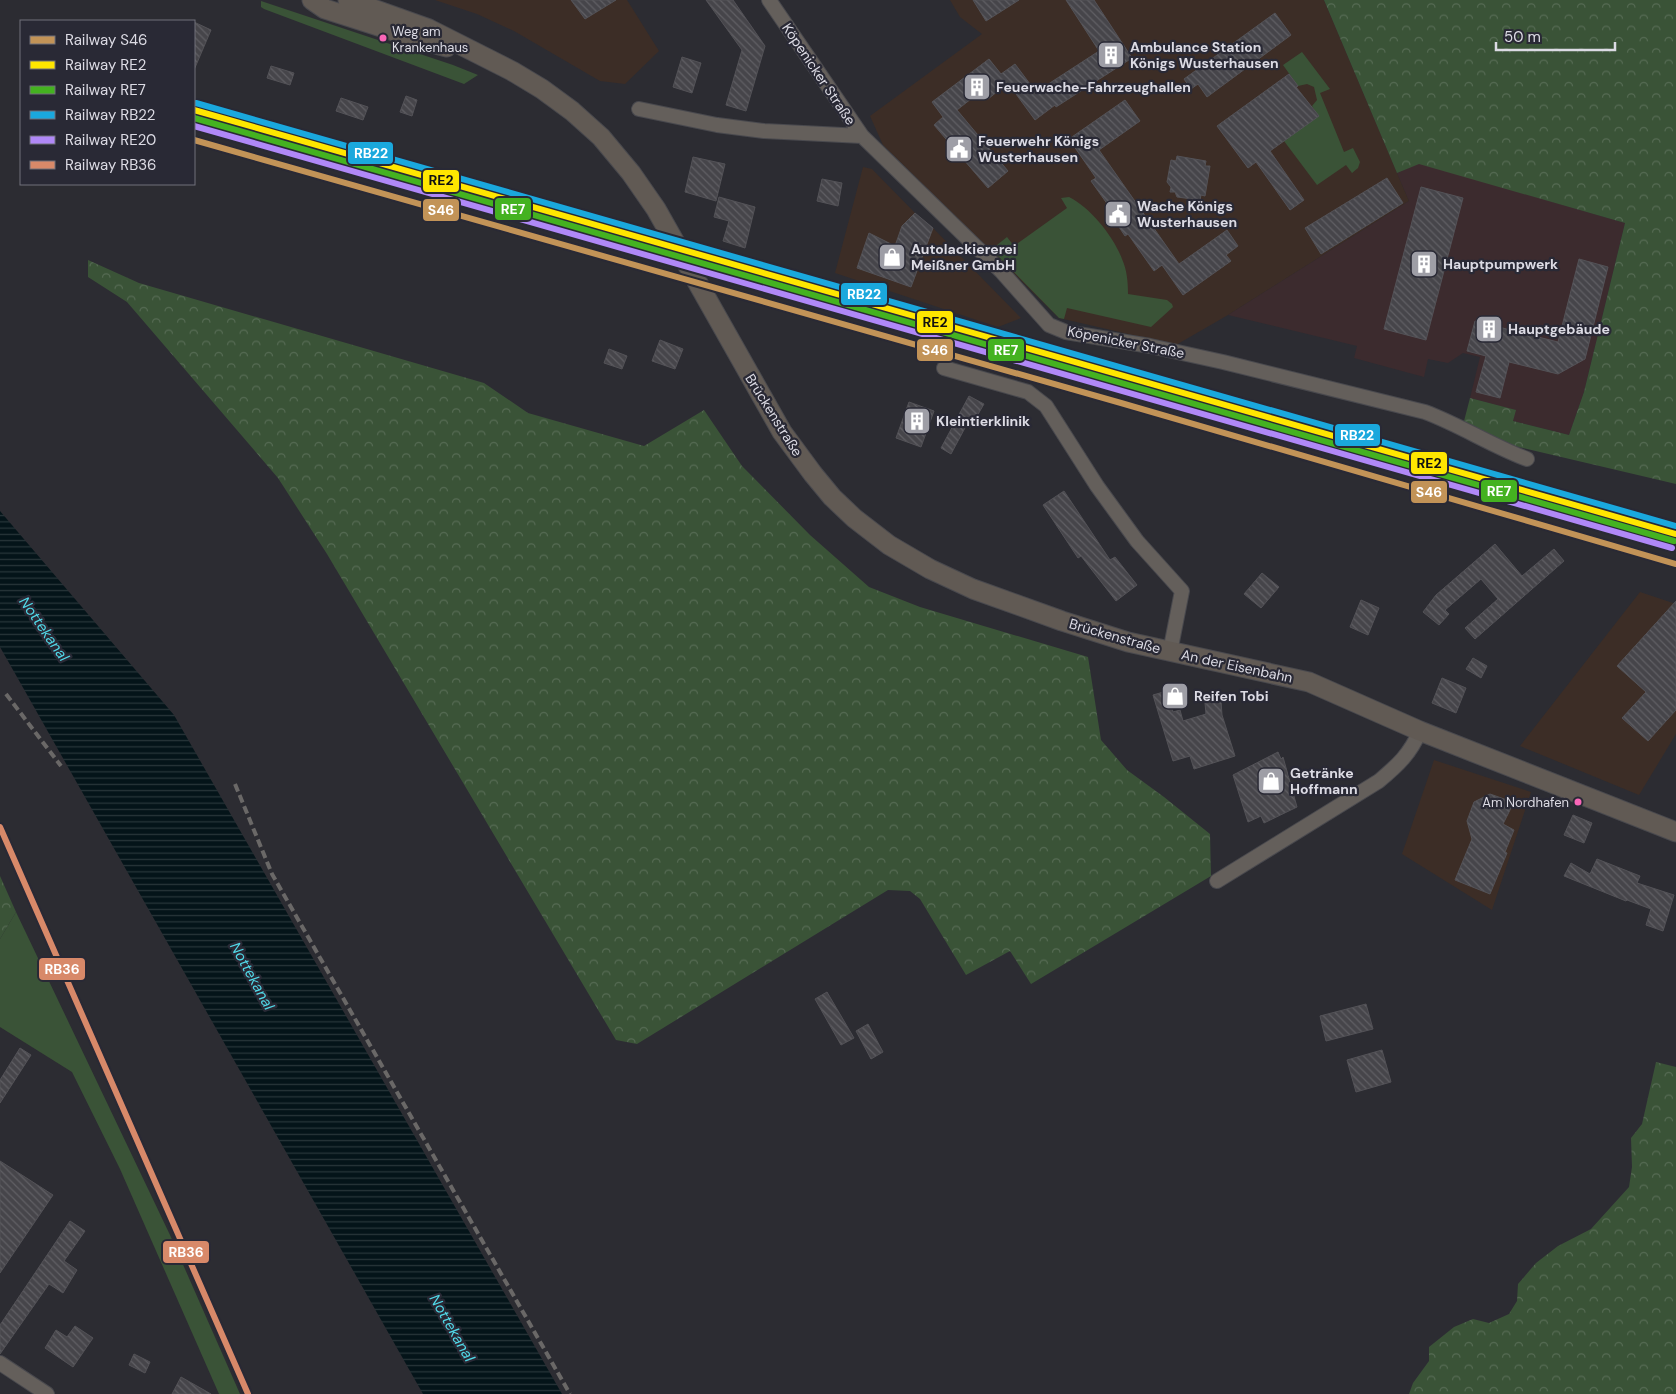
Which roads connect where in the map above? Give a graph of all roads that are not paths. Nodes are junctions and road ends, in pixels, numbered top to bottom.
1 (312, 0) edge
2 (348, 0) edge
3 (769, 0) edge
4 (477, 54) junction
5 (639, 109) dead end
6 (862, 136) junction
7 (944, 368) dead end
8 (1527, 458) dead end
9 (1170, 652) junction
10 (1420, 731) junction
11 (1676, 832) edge
12 (1217, 881) dead end
13 (0, 1363) edge
14 (47, 1394) edge

1 - 4 main road, Brückenstraße
2 - 4 main road, Brückenstraße
3 - 6 street, Köpenicker Straße
4 - 9 main road, Brückenstraße
5 - 6 street
6 - 8 street, Köpenicker Straße
7 - 9 street, An der Eisenbahn
9 - 10 main road, An der Eisenbahn
10 - 11 main road, An der Eisenbahn
10 - 12 street
13 - 14 street

